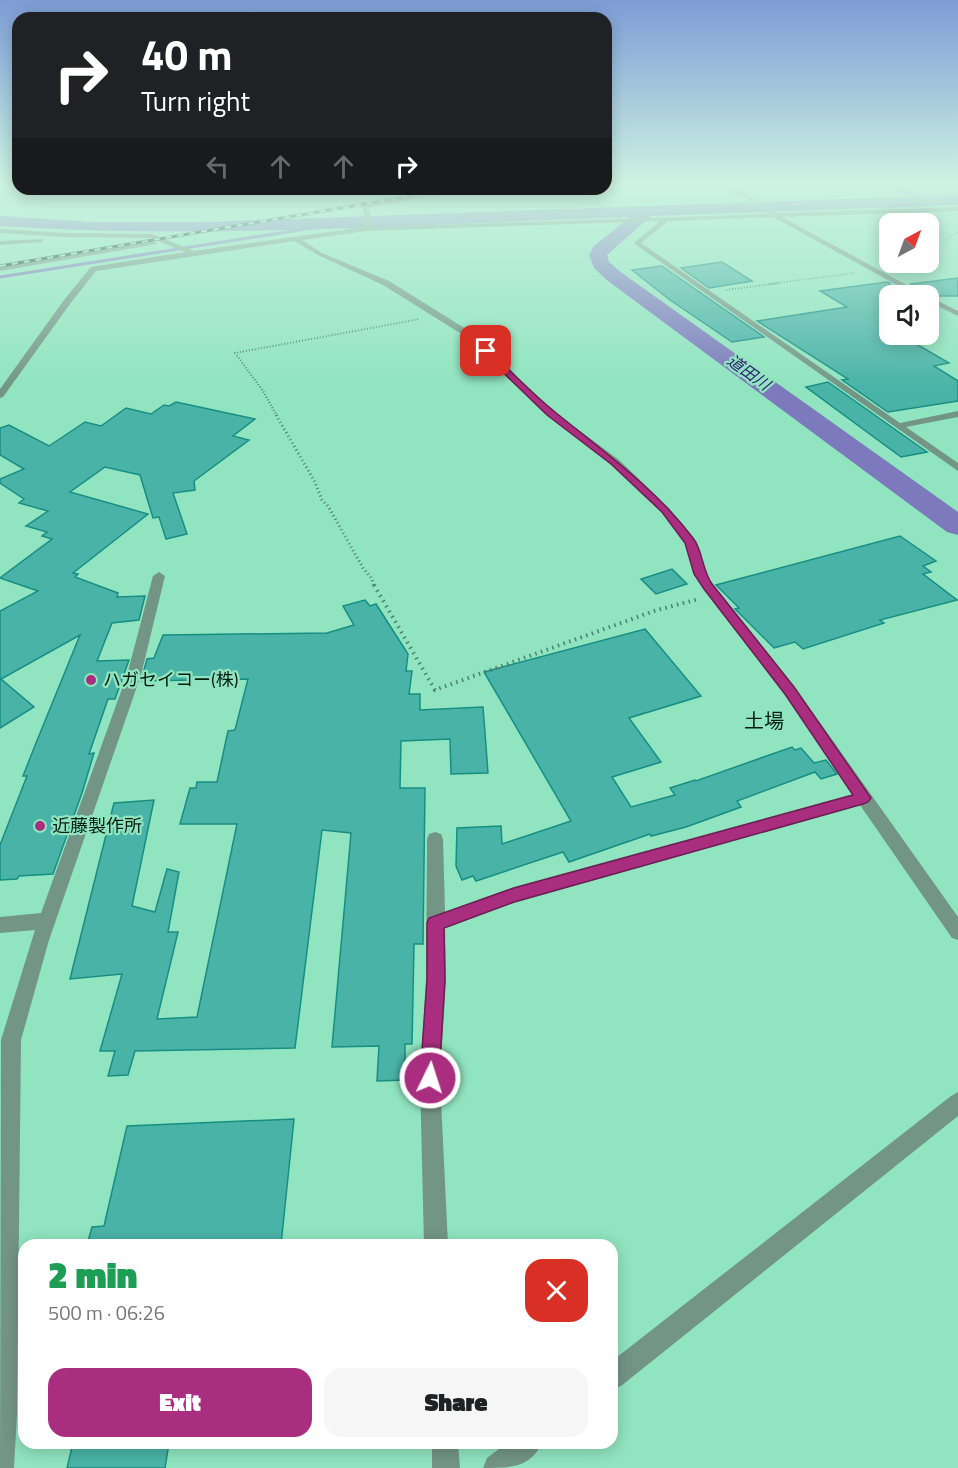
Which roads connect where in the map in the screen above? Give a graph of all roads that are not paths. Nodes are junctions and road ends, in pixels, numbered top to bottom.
1 (110, 251) edge
2 (191, 251) joint
3 (195, 251) edge
4 (314, 251) edge
5 (648, 251) edge
6 (839, 251) edge
7 (0, 269) edge
8 (903, 285) edge
9 (939, 304) edge
10 (958, 314) edge
11 (0, 396) edge
12 (958, 414) edge
13 (898, 426) junction
14 (958, 468) edge
15 (159, 576) dead end
16 (863, 798) junction
17 (435, 838) dead end
18 (48, 920) junction
19 (435, 923) junction
20 (0, 925) edge
21 (958, 932) edge
22 (958, 1103) edge
23 (436, 1239) edge
24 (618, 1372) edge
25 (444, 1449) edge
26 (521, 1449) edge
27 (0, 1468) edge
28 (446, 1468) edge
29 (497, 1468) edge

1 - 7 street
2 - 3 street
2 - 11 street
4 - 16 street
5 - 13 street
6 - 8 street
9 - 10 street
12 - 13 street
13 - 14 street
15 - 18 street
16 - 19 street
16 - 21 street
17 - 19 street
18 - 20 street
18 - 27 street
19 - 23 street
22 - 24 street
25 - 28 street
26 - 29 street

